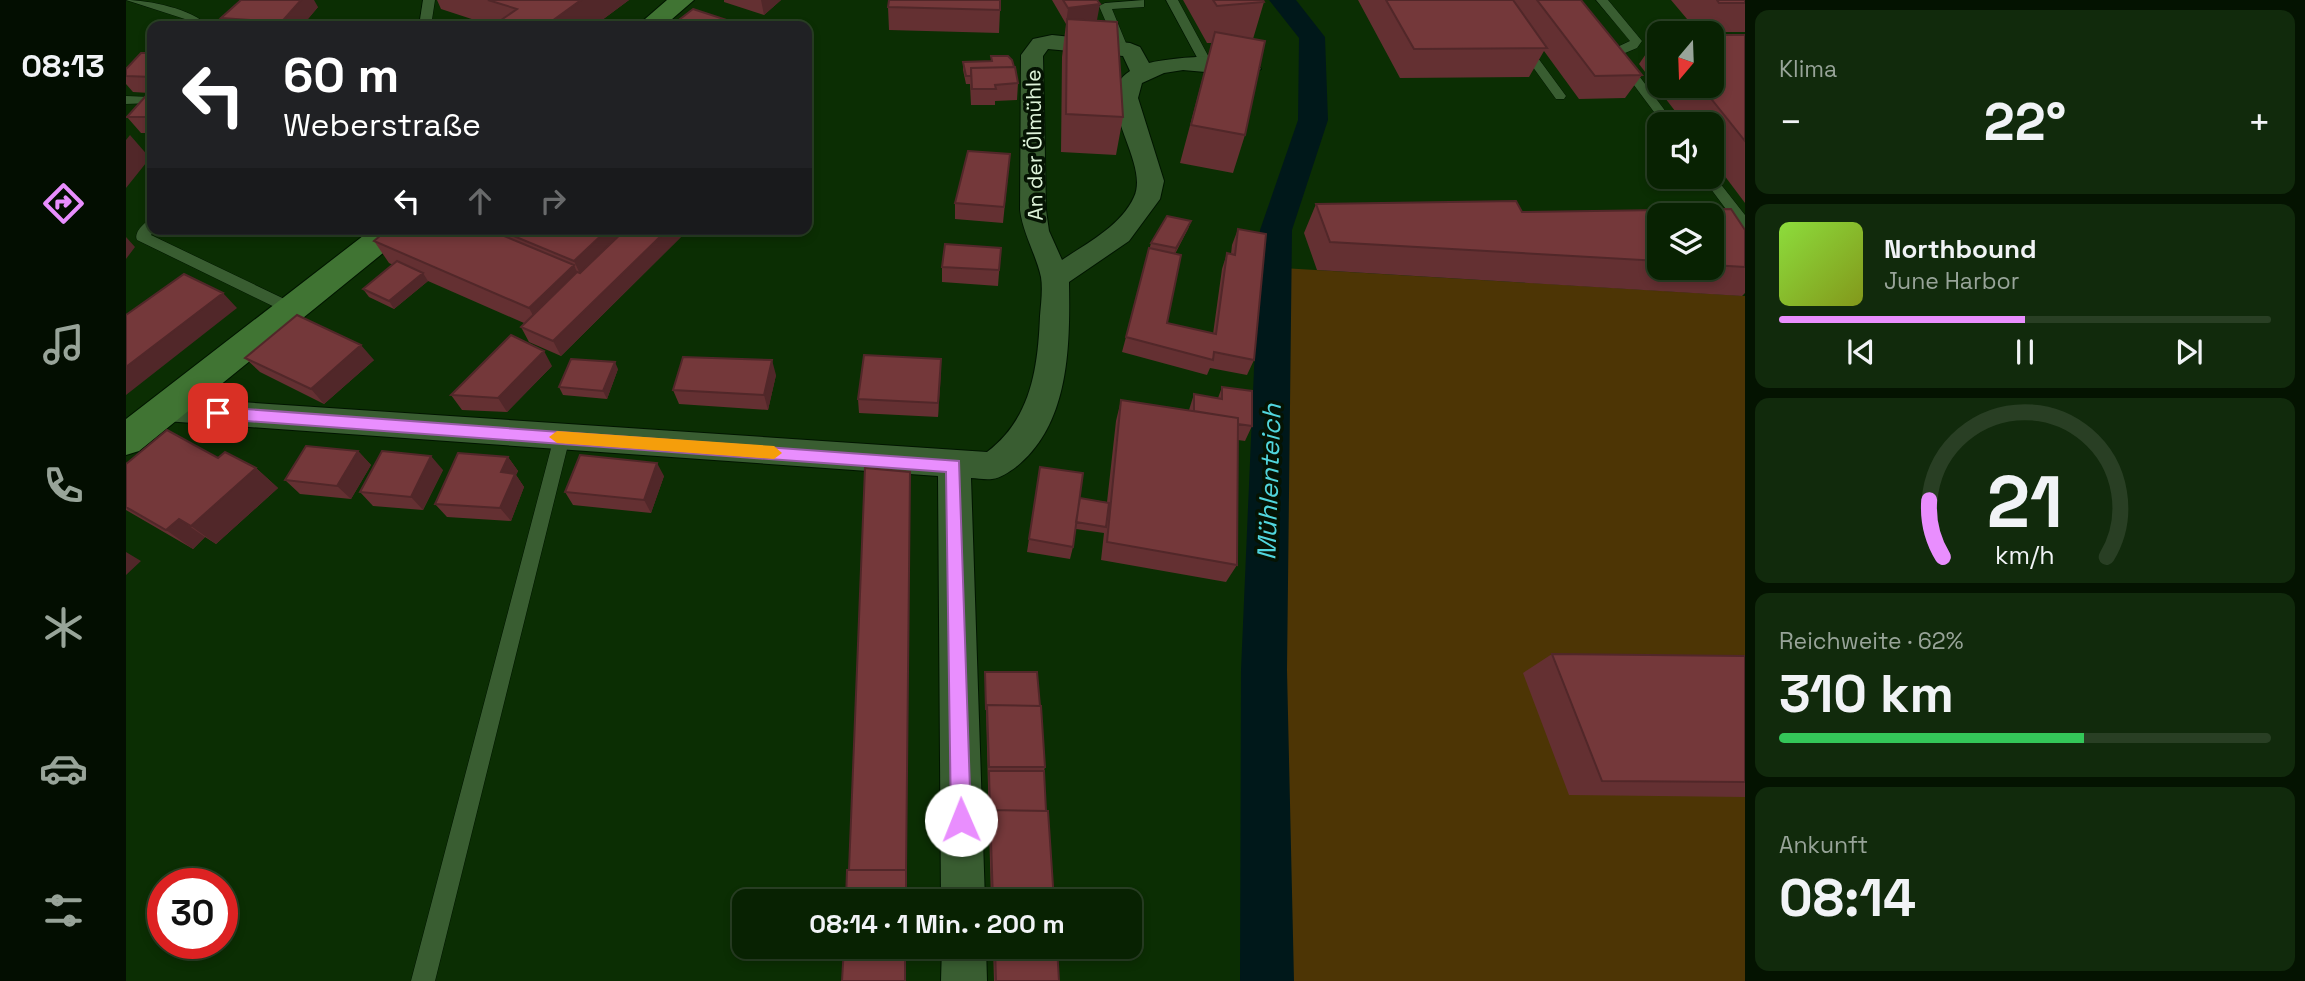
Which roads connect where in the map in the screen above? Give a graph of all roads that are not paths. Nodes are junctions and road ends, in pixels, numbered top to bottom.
1 (131, 0) edge
2 (429, 0) edge
3 (682, 0) edge
4 (1138, 0) edge
5 (1172, 0) edge
6 (1602, 0) edge
7 (197, 21) edge
8 (426, 21) edge
9 (655, 21) edge
10 (1513, 32) edge
11 (1122, 48) junction
12 (1206, 63) junction
13 (1258, 71) edge
14 (1143, 74) junction
15 (1560, 96) dead end
16 (126, 100) edge
17 (147, 100) edge
18 (1660, 112) edge
19 (1718, 189) edge
20 (1745, 225) edge
21 (147, 230) edge
22 (385, 235) edge
23 (1055, 278) junction
24 (292, 309) junction
25 (165, 409) junction
26 (562, 437) junction
27 (126, 440) edge
28 (954, 466) junction
29 (962, 889) edge
30 (964, 959) edge
31 (423, 981) edge
32 (964, 981) edge

1 - 7 lane
2 - 8 lane
3 - 9 main road
4 - 11 lane
5 - 12 lane
6 - 18 lane
10 - 15 lane
11 - 14 street
11 - 23 street, An der Ölmühle
12 - 13 street
12 - 14 street
14 - 23 street
16 - 17 lane
19 - 20 lane
21 - 24 lane
22 - 24 main road
23 - 28 street, An der Ölmühle
24 - 25 main road
25 - 26 street
25 - 27 main road
26 - 28 street
26 - 31 lane
28 - 29 street
30 - 32 street

